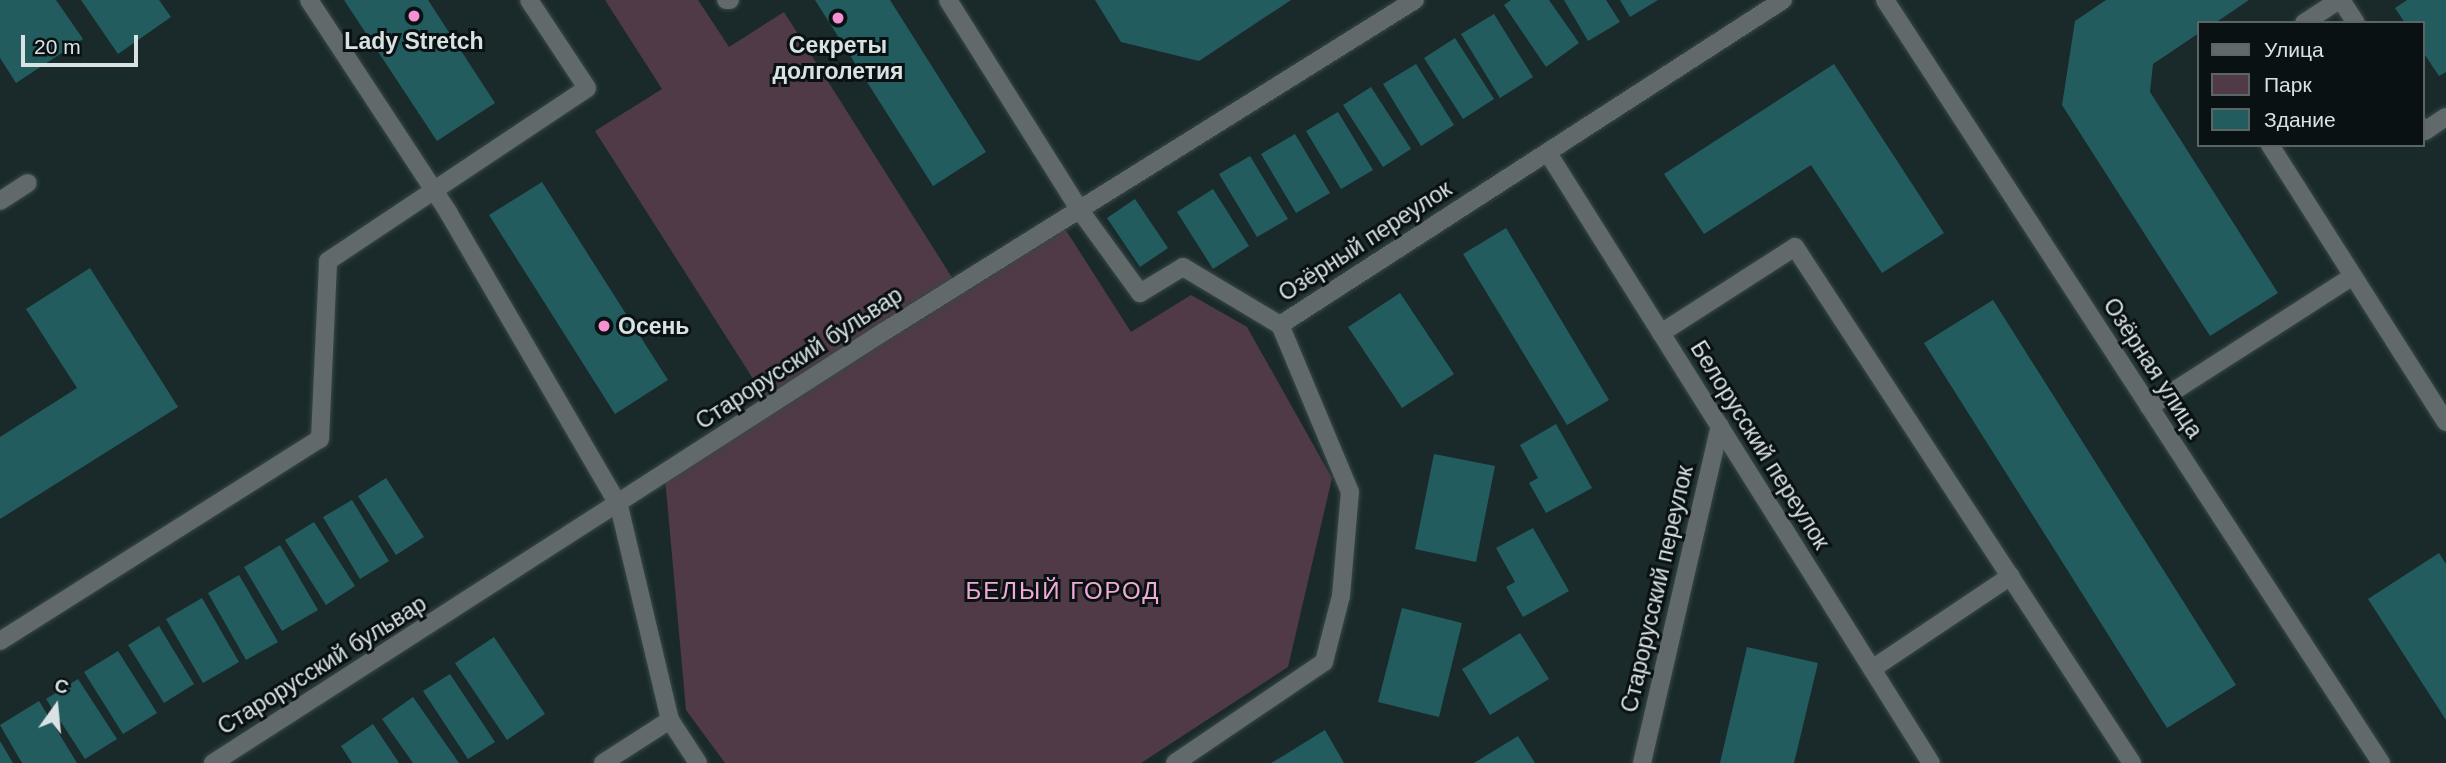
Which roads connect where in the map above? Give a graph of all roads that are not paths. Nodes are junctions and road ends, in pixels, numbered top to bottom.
1 (309, 0) edge
2 (529, 0) edge
3 (948, 0) edge
4 (1415, 0) edge
5 (1783, 0) edge
6 (1885, 0) edge
7 (2340, 0) edge
8 (2307, 21) edge
9 (2355, 21) edge
10 (2446, 117) edge
11 (2425, 131) edge
12 (2271, 147) edge
13 (1548, 153) junction
14 (28, 183) dead end
15 (432, 191) junction
16 (0, 201) edge
17 (1079, 209) junction
18 (2353, 276) junction
19 (1280, 325) junction
20 (1661, 334) junction
21 (2150, 407) junction
22 (2446, 422) edge
23 (1720, 426) junction
24 (619, 506) junction
25 (2011, 576) junction
26 (0, 641) edge
27 (1872, 669) junction
28 (670, 720) junction
29 (213, 763) edge
30 (603, 763) edge
31 (698, 763) edge
32 (1175, 763) edge
33 (1642, 763) edge
34 (1931, 763) edge
35 (2132, 763) edge
36 (2381, 763) edge

1 - 15 street
2 - 15 street
3 - 17 street
4 - 17 street, Старорусский бульвар
5 - 13 street, Озёрный переулок
6 - 21 street, Озёрная улица
7 - 8 street
7 - 9 street
10 - 11 street
12 - 18 street
13 - 19 street, Озёрный переулок
13 - 20 street, Белорусский переулок
14 - 16 street
15 - 24 street
15 - 26 street
17 - 19 street
17 - 24 street, Старорусский бульвар
18 - 21 street
18 - 22 street
19 - 32 street, Озёрный переулок
20 - 23 street, Белорусский переулок
20 - 25 street
21 - 36 street, Озёрная улица
23 - 27 street, Белорусский переулок
23 - 33 street, Старорусский переулок
24 - 28 street
24 - 29 street, Старорусский бульвар
25 - 27 street
25 - 35 street
27 - 34 street, Белорусский переулок
28 - 30 street
28 - 31 street

